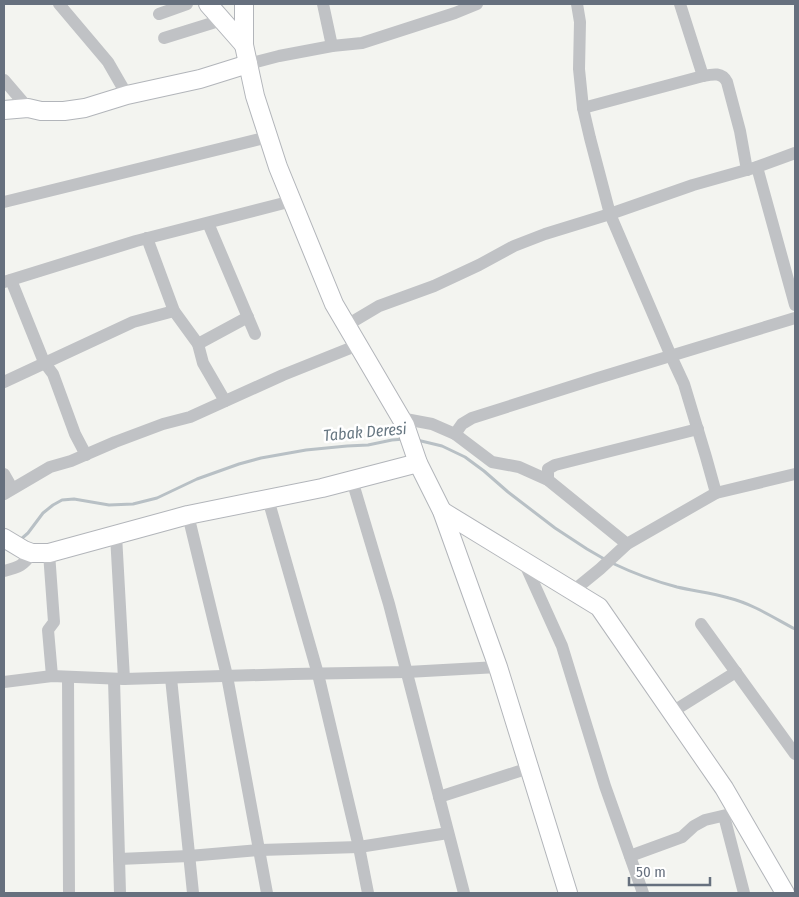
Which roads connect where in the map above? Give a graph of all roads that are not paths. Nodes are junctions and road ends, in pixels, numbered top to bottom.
1 (59, 4) edge
2 (187, 4) edge
3 (208, 4) edge
4 (244, 4) edge
5 (323, 4) edge
6 (477, 4) edge
7 (577, 4) edge
8 (680, 4) edge
9 (448, 9) edge
10 (159, 14) dead end
11 (222, 20) junction
12 (164, 38) dead end
13 (244, 45) junction
14 (332, 46) junction
15 (248, 64) junction
16 (703, 76) junction
17 (4, 80) edge
18 (127, 95) junction
19 (28, 108) junction
20 (583, 108) junction
21 (4, 110) edge
22 (268, 137) junction
23 (795, 153) edge
24 (752, 168) junction
25 (292, 201) junction
26 (4, 202) edge
27 (610, 214) junction
28 (208, 223) junction
29 (147, 238) junction
30 (7, 281) edge
31 (795, 305) edge
32 (174, 311) junction
33 (248, 317) junction
34 (795, 318) edge
35 (347, 325) junction
36 (255, 334) dead end
37 (198, 344) junction
38 (358, 345) junction
39 (671, 356) junction
40 (44, 362) junction
41 (4, 382) edge
42 (225, 401) junction
43 (403, 422) junction
44 (698, 429) junction
45 (455, 434) junction
46 (86, 455) junction
47 (417, 458) junction
48 (4, 474) edge
49 (795, 474) edge
50 (352, 480) junction
51 (548, 480) junction
52 (8, 491) edge
53 (716, 492) junction
54 (268, 499) junction
55 (442, 511) junction
56 (188, 515) junction
57 (116, 535) junction
58 (4, 538) edge
59 (627, 544) junction
60 (35, 552) junction
61 (524, 562) junction
62 (4, 571) edge
63 (573, 591) junction
64 (701, 624) dead end
65 (498, 667) junction
66 (407, 672) junction
67 (736, 672) junction
68 (318, 674) junction
69 (52, 676) junction
70 (227, 676) junction
71 (68, 677) junction
72 (171, 678) junction
73 (119, 679) junction
74 (4, 682) edge
75 (672, 712) junction
76 (795, 754) edge
77 (529, 768) junction
78 (439, 797) junction
79 (731, 814) junction
80 (448, 833) junction
81 (359, 847) junction
82 (260, 850) junction
83 (189, 856) junction
84 (630, 856) junction
85 (119, 859) junction
86 (69, 893) edge
87 (120, 893) edge
88 (192, 893) edge
89 (267, 893) edge
90 (368, 893) edge
91 (464, 893) edge
92 (568, 893) edge
93 (643, 893) edge
94 (744, 893) edge
95 (785, 893) edge

1 - 18 street
2 - 10 street
3 - 11 street
4 - 13 street
5 - 14 street
6 - 9 street
7 - 20 street
8 - 16 street
9 - 14 street
11 - 12 street
11 - 13 street
13 - 15 street
14 - 15 street
15 - 18 street
15 - 22 street
16 - 20 street
16 - 24 street
17 - 19 street
18 - 19 street
19 - 21 street
20 - 27 street
22 - 25 street
22 - 26 street
23 - 24 street
24 - 27 street
24 - 31 street
25 - 28 street
25 - 35 street
27 - 35 street
27 - 39 street
28 - 29 street
28 - 33 street
29 - 30 street
29 - 32 street
30 - 40 street
32 - 37 street
32 - 40 street
33 - 36 street
33 - 37 street
34 - 39 street
35 - 38 street
37 - 42 street
38 - 42 street
38 - 43 street
39 - 44 street
39 - 45 street
40 - 41 street
40 - 46 street
42 - 46 street
43 - 45 street
43 - 47 street
44 - 51 street
44 - 53 street
45 - 51 street
46 - 52 street
47 - 50 street
47 - 55 street
48 - 52 street
49 - 53 street
50 - 54 street
50 - 66 street
51 - 59 street
53 - 59 street
54 - 56 street
54 - 68 street
55 - 61 street
55 - 65 street
56 - 57 street
56 - 70 street
57 - 60 street
57 - 73 street
58 - 60 street
59 - 63 street
60 - 62 street
60 - 69 street
61 - 63 street
61 - 84 street
63 - 75 street
64 - 67 street
65 - 66 street
65 - 77 street
66 - 68 street
66 - 78 street
67 - 75 street
67 - 76 street
68 - 70 street
68 - 81 street
69 - 71 street
69 - 74 street
70 - 72 street
70 - 82 street
71 - 73 street
71 - 86 street
72 - 73 street
72 - 83 street
73 - 85 street
75 - 79 street
77 - 78 street
77 - 92 street
78 - 80 street
79 - 84 street
79 - 94 street
79 - 95 street
80 - 81 street
80 - 91 street
81 - 82 street
81 - 90 street
82 - 83 street
82 - 89 street
83 - 85 street
83 - 88 street
84 - 93 street
85 - 87 street

